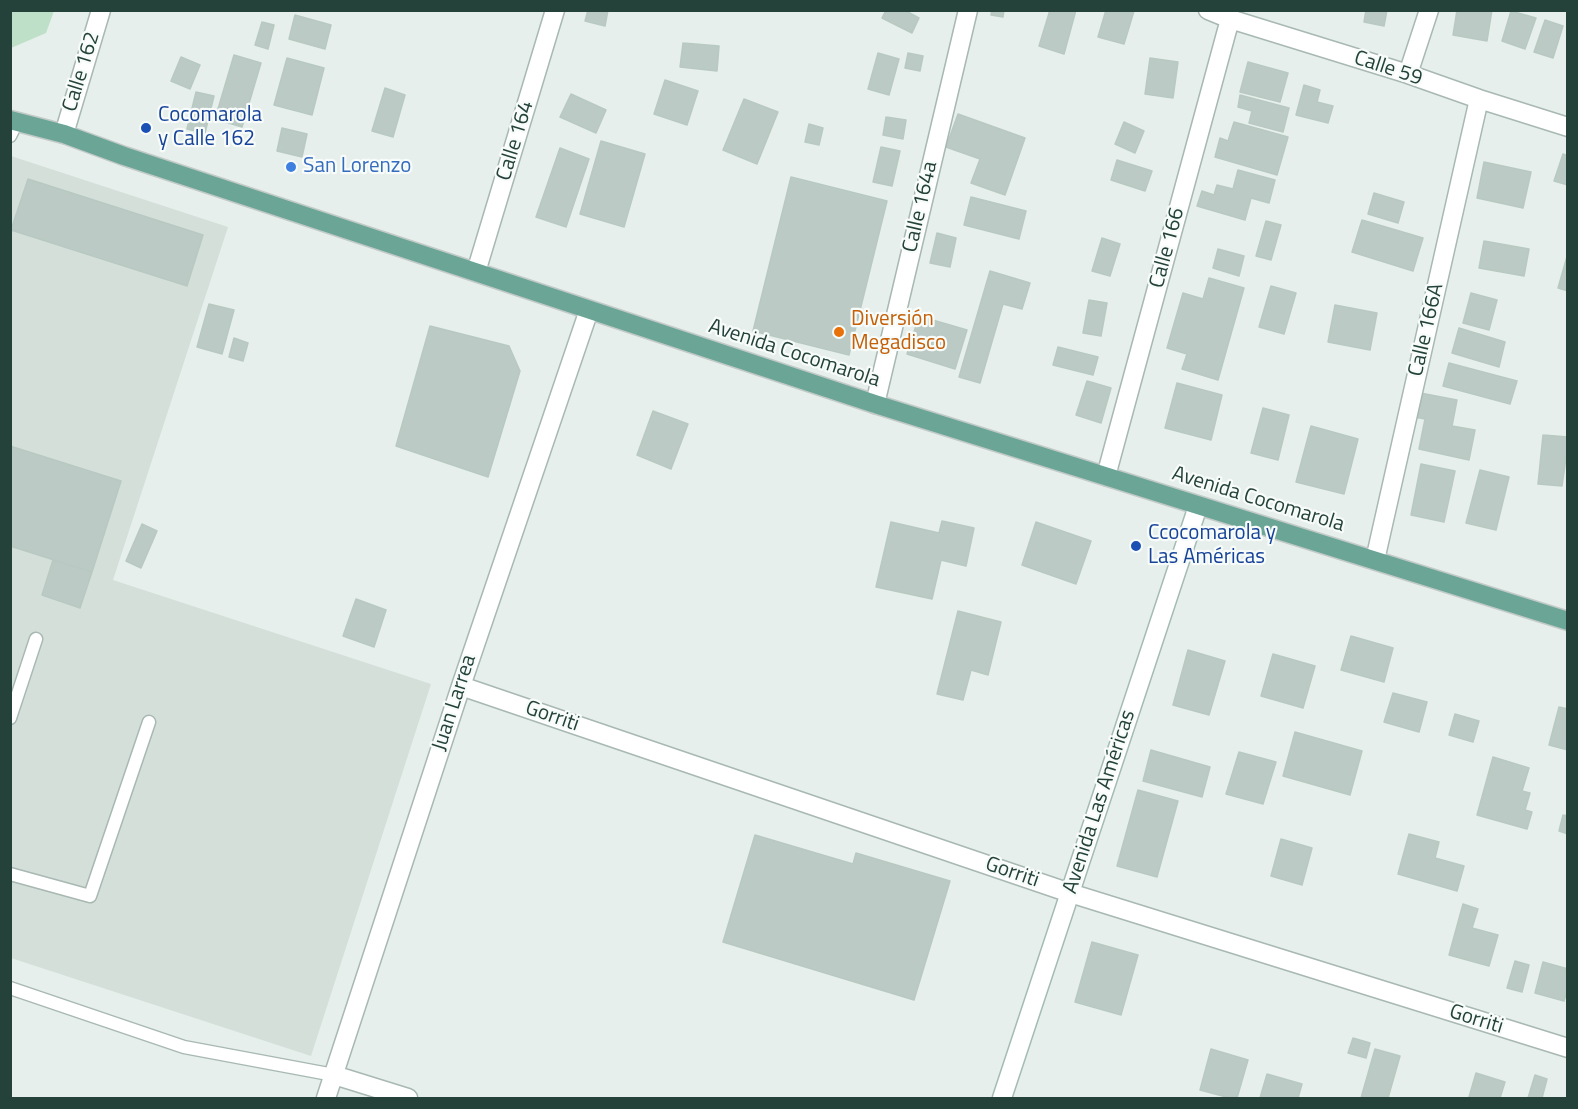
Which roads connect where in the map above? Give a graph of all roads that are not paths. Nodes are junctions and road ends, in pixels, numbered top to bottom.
1 (101, 10) edge
2 (555, 10) edge
3 (968, 10) edge
4 (1208, 10) edge
5 (1429, 10) edge
6 (1230, 19) junction
7 (1408, 74) junction
8 (1479, 99) junction
9 (13, 126) edge
10 (1568, 127) edge
11 (63, 134) junction
12 (476, 272) junction
13 (589, 310) junction
14 (874, 404) junction
15 (1106, 476) junction
16 (1198, 506) junction
17 (1375, 560) junction
18 (1568, 621) edge
19 (36, 639) dead end
20 (461, 686) junction
21 (10, 718) edge
22 (149, 722) dead end
23 (10, 874) edge
24 (1070, 893) junction
25 (10, 988) edge
26 (1568, 1048) edge
27 (334, 1075) junction
28 (326, 1098) edge
29 (408, 1098) edge
30 (1002, 1098) edge

1 - 11 street, Calle 162
2 - 12 street, Calle 164
3 - 14 street, Calle 164a
4 - 6 street, Calle 59
5 - 7 street
6 - 7 street, Calle 59
6 - 15 street, Calle 166
7 - 8 street, Calle 59
8 - 10 street, Calle 59
8 - 17 street, Calle 166A
9 - 11 main road, Avenida Cocomarola
11 - 12 main road, Avenida Cocomarola
12 - 13 main road, Avenida Cocomarola
13 - 14 main road, Avenida Cocomarola
13 - 20 street, Juan Larrea
14 - 15 main road, Avenida Cocomarola
15 - 16 main road, Avenida Cocomarola
16 - 17 main road, Avenida Cocomarola
16 - 24 street, Avenida Las Américas
17 - 18 main road, Avenida Cocomarola
19 - 21 lane
20 - 24 street, Gorriti
20 - 27 street, Juan Larrea
22 - 23 lane
24 - 26 street, Gorriti
24 - 30 street, Avenida Las Américas
25 - 27 lane
27 - 28 street, Juan Larrea
27 - 29 street

